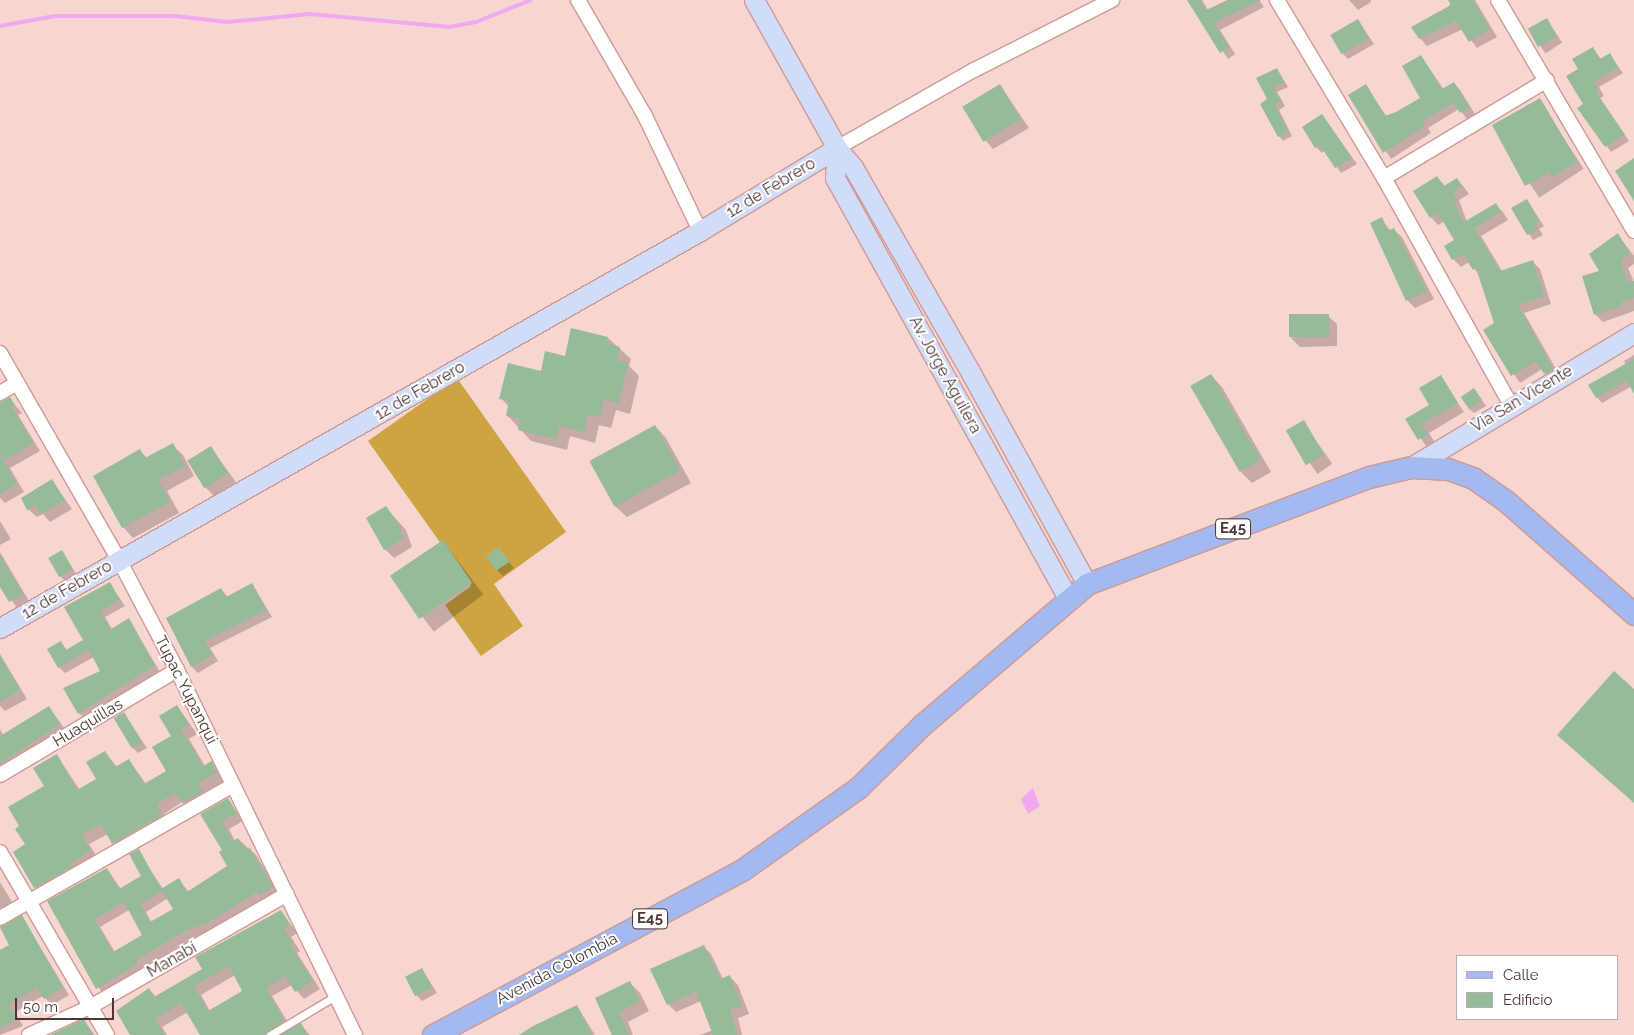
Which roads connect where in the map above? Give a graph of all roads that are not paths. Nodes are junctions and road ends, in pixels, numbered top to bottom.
1 (578, 0) edge
2 (754, 0) edge
3 (1112, 0) edge
4 (1277, 0) edge
5 (1498, 0) edge
6 (1547, 80) junction
7 (837, 148) junction
8 (1384, 178) junction
9 (700, 231) junction
10 (1634, 231) edge
11 (1634, 333) edge
12 (0, 353) edge
13 (17, 384) junction
14 (0, 393) edge
15 (1510, 405) junction
16 (1411, 468) junction
17 (119, 560) junction
18 (1087, 584) junction
19 (1068, 599) junction
20 (1634, 614) edge
21 (2, 623) edge
22 (177, 670) junction
23 (0, 775) edge
24 (233, 785) junction
25 (0, 852) edge
26 (287, 894) junction
27 (29, 902) junction
28 (0, 918) edge
29 (336, 995) junction
30 (90, 1006) junction
31 (29, 1035) edge
32 (106, 1035) edge
33 (270, 1035) edge
34 (355, 1035) edge
35 (433, 1035) edge

1 - 9 street
2 - 7 street, Av. Jorge Aguilera
3 - 7 street
4 - 8 street
5 - 6 street
6 - 8 street
6 - 10 street
7 - 9 street, 12 de Febrero
7 - 18 street, Av. Jorge Aguilera
7 - 19 street, Av. Jorge Aguilera
8 - 15 street
9 - 17 street, 12 de Febrero
11 - 15 street, Via San Vicente
12 - 13 street, Tupac Yupanqui
13 - 14 street
13 - 17 street, Tupac Yupanqui
15 - 16 street, Via San Vicente
16 - 18 main road, E45
16 - 20 main road, E45
17 - 21 street, 12 de Febrero
17 - 22 street, Tupac Yupanqui
18 - 19 main road, E45
19 - 35 main road, Avenida Colombia / E45
22 - 23 street, Huaquillas
22 - 24 street, Tupac Yupanqui
24 - 26 street, Tupac Yupanqui
24 - 27 street
25 - 27 street
26 - 29 street, Tupac Yupanqui
26 - 30 street, Manabí
27 - 28 street
27 - 30 street
29 - 33 lane
29 - 34 street, Tupac Yupanqui
30 - 31 street, Manabí
30 - 32 street

